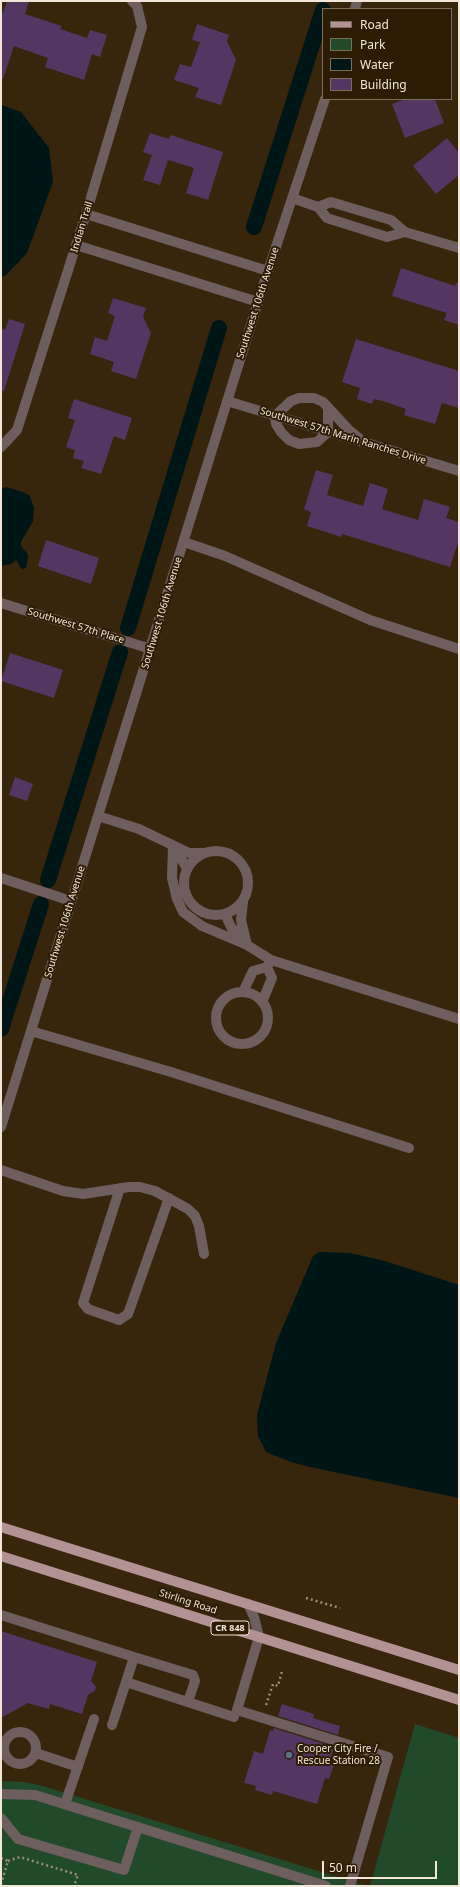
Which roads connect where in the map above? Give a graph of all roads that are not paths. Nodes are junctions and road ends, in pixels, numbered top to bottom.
1 (132, 1) edge
2 (325, 100) edge
3 (292, 198) junction
4 (318, 207) junction
5 (86, 214) junction
6 (405, 232) junction
7 (76, 245) junction
8 (459, 248) edge
9 (268, 271) junction
10 (258, 302) junction
11 (228, 401) junction
12 (328, 408) junction
13 (276, 416) junction
14 (328, 432) junction
15 (363, 442) junction
16 (1, 447) edge
17 (459, 471) edge
18 (184, 542) junction
19 (1, 603) edge
20 (151, 648) junction
21 (459, 649) edge
22 (98, 816) junction
23 (173, 846) junction
24 (202, 854) junction
25 (187, 868) junction
26 (1, 878) edge
27 (71, 901) junction
28 (243, 902) junction
29 (225, 914) junction
30 (247, 945) junction
31 (269, 963) junction
32 (243, 992) junction
33 (262, 1002) junction
34 (459, 1019) edge
35 (31, 1031) junction
36 (1, 1127) edge
37 (409, 1148) dead end
38 (1, 1170) edge
39 (120, 1188) junction
40 (169, 1198) junction
41 (204, 1254) dead end
42 (1, 1527) edge
43 (1, 1556) edge
44 (248, 1604) junction
45 (1, 1615) edge
46 (259, 1637) junction
47 (134, 1657) junction
48 (459, 1670) edge
49 (126, 1682) junction
50 (459, 1700) edge
51 (188, 1702) junction
52 (234, 1717) dead end
53 (94, 1719) dead end
54 (112, 1725) dead end
55 (36, 1753) dead end
56 (78, 1767) junction
57 (1, 1794) edge
58 (66, 1804) junction
59 (1, 1818) edge
60 (138, 1827) junction
61 (326, 1886) edge
62 (350, 1886) edge

1 - 5 street, Indian Trail
2 - 3 street, Southwest 106th Avenue
3 - 4 street
3 - 9 street, Southwest 106th Avenue
4 - 6 street
4 - 6 street
5 - 7 street, Indian Trail
5 - 9 street
6 - 8 street
7 - 10 street
7 - 16 street, Indian Trail
9 - 10 street, Southwest 106th Avenue
10 - 11 street, Southwest 106th Avenue
11 - 13 street, Southwest 57th Marin Ranches Drive
11 - 18 street, Southwest 106th Avenue
12 - 13 street
12 - 14 street
12 - 15 street
13 - 14 street, Southwest 57th Marin Ranches Drive
13 - 14 street
14 - 15 street, Southwest 57th Marin Ranches Drive
15 - 17 street, Southwest 57th Marin Ranches Drive
18 - 20 street, Southwest 106th Avenue
18 - 21 street
19 - 20 street, Southwest 57th Place
20 - 22 street, Southwest 106th Avenue
22 - 23 street
22 - 27 street, Southwest 106th Avenue
23 - 24 street
23 - 25 street
23 - 30 street
24 - 25 street
24 - 28 street
25 - 29 street
26 - 27 street
27 - 35 street, Southwest 106th Avenue
28 - 29 street
28 - 30 street
29 - 30 street
30 - 31 street
31 - 32 street
31 - 33 street
31 - 34 street
32 - 33 street
32 - 33 street
35 - 36 street, Southwest 106th Avenue
35 - 37 street
38 - 39 street
39 - 40 street
39 - 40 street
40 - 41 street
42 - 44 main road, Stirling Road
43 - 46 main road, Stirling Road / CR 848
44 - 46 street
44 - 48 main road, Stirling Road
45 - 47 street
46 - 50 main road, Stirling Road / CR 848
46 - 62 street
47 - 49 street
47 - 51 street
49 - 51 street
49 - 54 street
51 - 52 street
53 - 56 street
55 - 56 street
56 - 58 street
57 - 58 street
58 - 60 street
59 - 60 street
60 - 61 street

